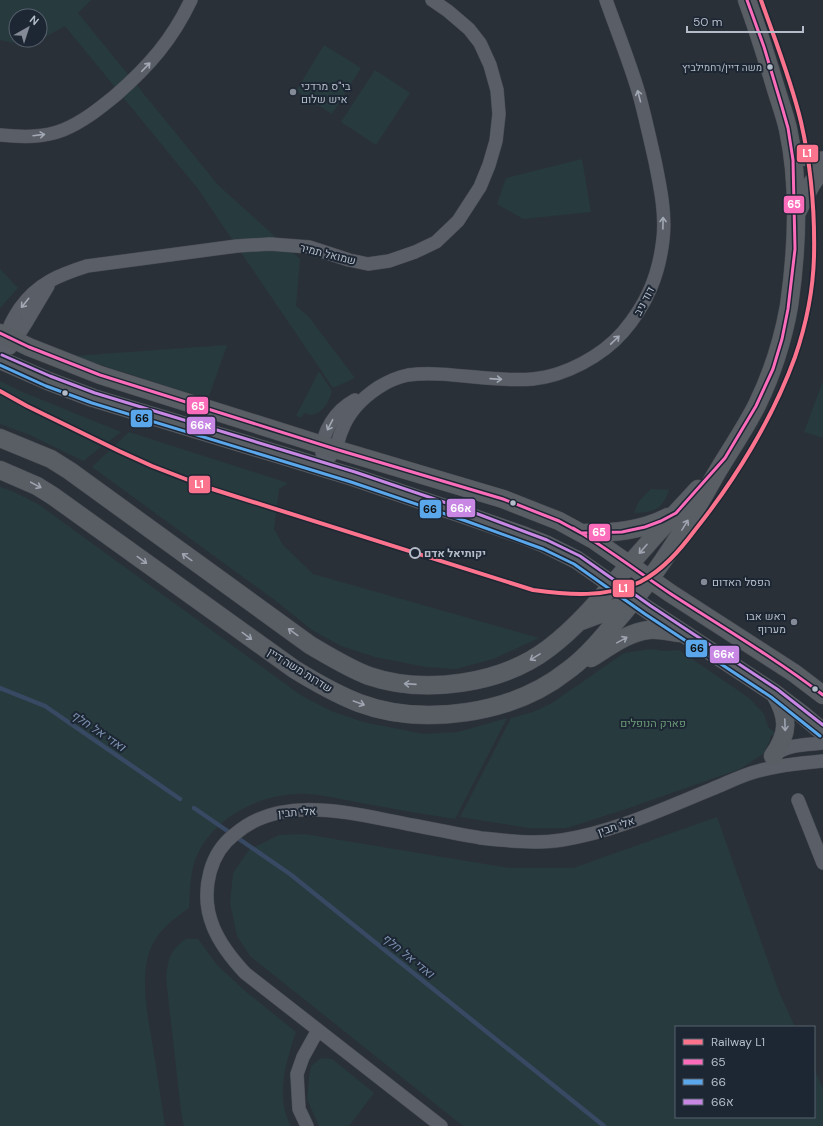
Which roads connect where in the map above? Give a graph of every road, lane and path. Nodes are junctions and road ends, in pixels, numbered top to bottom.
1 (191, 0) edge
2 (432, 0) edge
3 (606, 0) edge
4 (747, 0) edge
5 (0, 135) edge
6 (823, 158) edge
7 (793, 160) junction
8 (823, 167) edge
9 (795, 214) junction
10 (7, 336) edge
11 (0, 360) edge
12 (0, 438) edge
13 (329, 447) junction
14 (725, 458) junction
15 (322, 467) junction
16 (0, 470) edge
17 (676, 513) junction
18 (581, 533) junction
19 (641, 572) junction
20 (612, 585) junction
21 (669, 592) junction
22 (634, 601) junction
23 (576, 623) junction
24 (684, 634) junction
25 (564, 673) junction
26 (774, 693) junction
27 (823, 695) edge
28 (823, 732) edge
29 (823, 743) edge
30 (773, 756) junction
31 (823, 760) edge
32 (757, 771) junction
33 (798, 800) dead end
34 (823, 863) edge
35 (318, 1030) junction
36 (307, 1126) edge
37 (441, 1126) edge

5 -> 1 street
2 - 10 street, שמואל תמיר
13 -> 3 street, דוד ניב
4 - 7 street, שדרות משה דיין
6 - 7 street
7 - 9 street, שדרות משה דיין
8 - 9 street
9 - 14 street, שדרות משה דיין
10 - 11 street, שמואל תמיר
10 - 13 street
11 - 15 street
23 -> 12 street
13 - 15 street, דוד ניב
13 - 18 street
14 - 17 street, שדרות משה דיין
19 -> 14 street, שדרות משה דיין
15 - 20 street
16 -> 25 street, שדרות משה דיין
17 - 18 street
17 -> 19 street, שדרות משה דיין
18 - 19 street
19 - 20 street
19 - 21 street
19 - 22 street, שדרות משה דיין
20 - 22 street
20 - 23 street
21 - 22 street
21 - 27 street
22 - 23 street
22 - 24 street
22 - 25 street, שדרות משה דיין
25 -> 24 street
24 - 26 street
26 - 28 street
26 -> 30 street
29 - 30 street, אלי תבין
30 - 32 street, אלי תבין
31 - 32 street, אלי תבין
32 - 35 street, אלי תבין
33 - 34 street
35 - 36 street
35 - 37 street, אלי תבין

